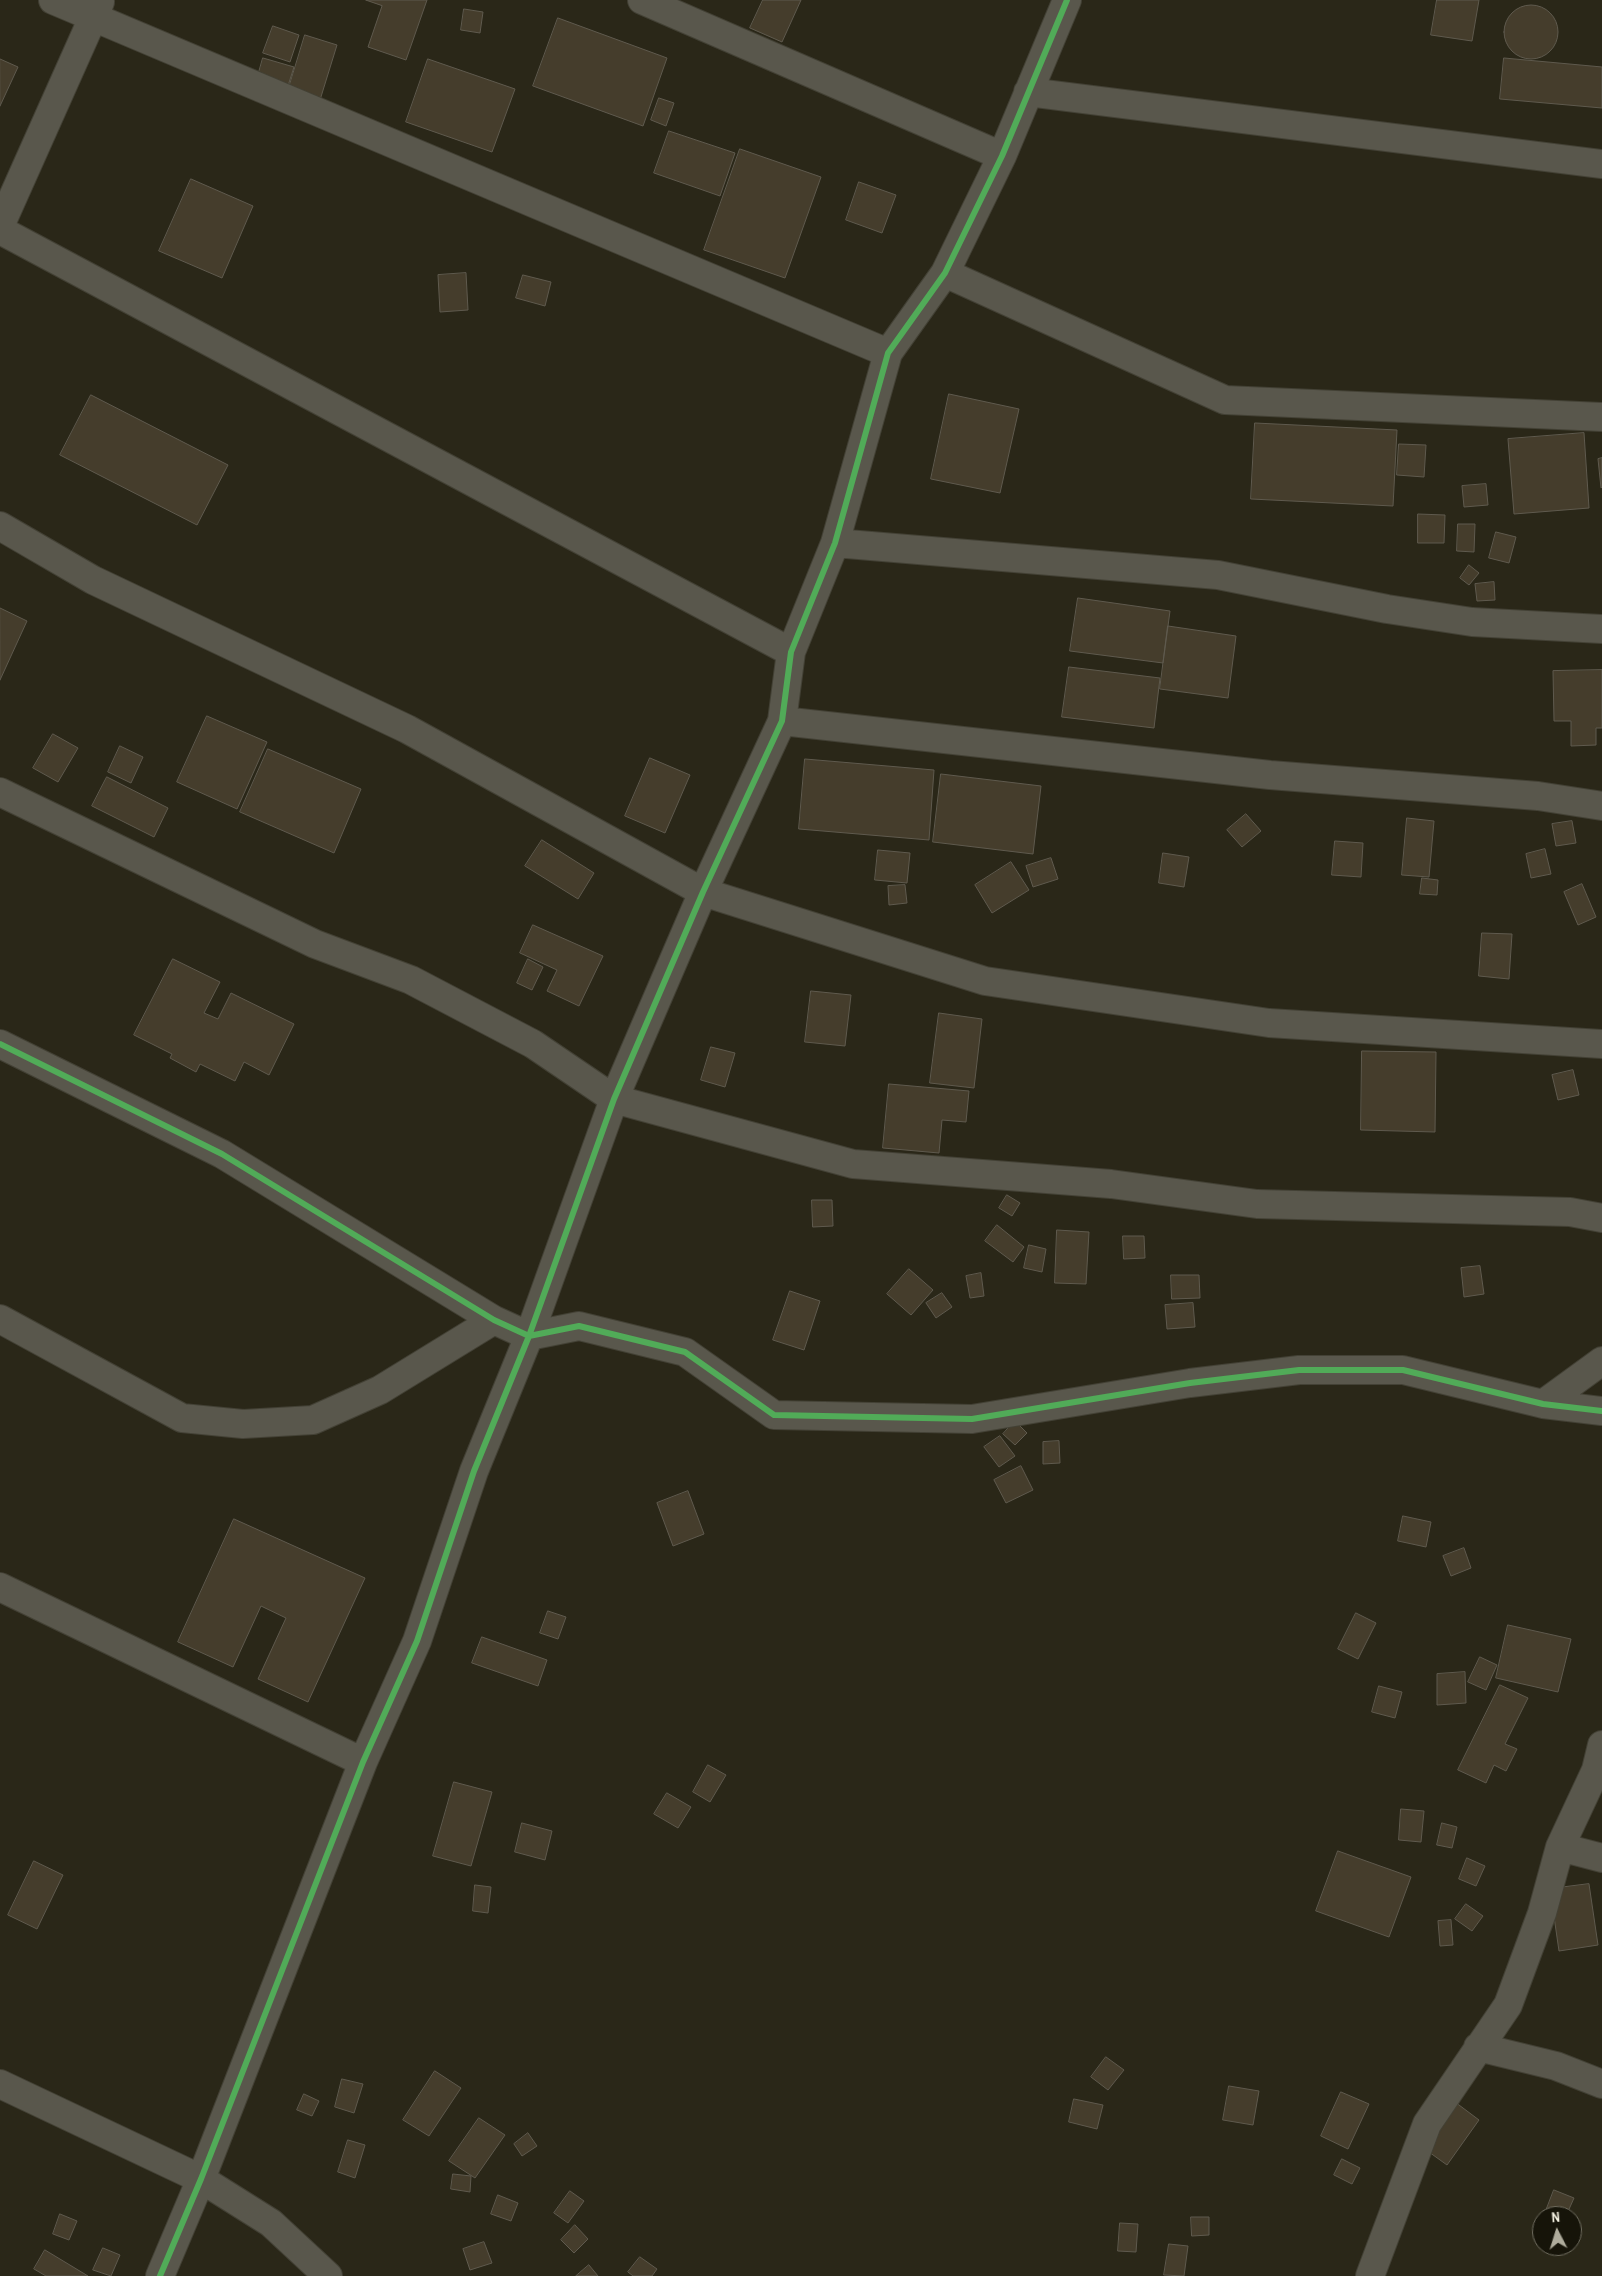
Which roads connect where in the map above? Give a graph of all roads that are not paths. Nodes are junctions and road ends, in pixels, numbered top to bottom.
1 (53, 0) edge
2 (642, 0) edge
3 (1067, 0) edge
4 (97, 9) edge
5 (1028, 92) junction
6 (1002, 156) junction
7 (1602, 164) edge
8 (0, 228) edge
9 (945, 273) junction
10 (888, 353) junction
11 (1602, 417) edge
12 (0, 526) edge
13 (835, 543) junction
14 (1602, 629) edge
15 (791, 652) junction
16 (782, 721) junction
17 (0, 792) edge
18 (1602, 806) edge
19 (703, 892) junction
20 (0, 1044) edge
21 (1602, 1044) edge
22 (614, 1099) junction
23 (1602, 1218) edge
24 (0, 1319) edge
25 (494, 1320) junction
26 (529, 1336) junction
27 (1602, 1361) edge
28 (1543, 1404) junction
29 (1602, 1411) edge
30 (0, 1587) edge
31 (1602, 1745) edge
32 (363, 1762) junction
33 (1560, 1847) junction
34 (1602, 1858) edge
35 (1478, 2047) junction
36 (0, 2084) edge
37 (1602, 2084) edge
38 (201, 2179) junction
39 (160, 2276) edge
40 (328, 2276) edge
41 (1370, 2276) edge

1 - 4 street
2 - 6 street
3 - 5 street
4 - 8 street
4 - 10 street
5 - 6 street
5 - 7 street
6 - 9 street
8 - 15 street
9 - 10 street
9 - 11 street
10 - 13 street
12 - 19 street
13 - 14 street
13 - 15 street
15 - 16 street
16 - 18 street
16 - 19 street
17 - 22 street
19 - 21 street
19 - 22 street
20 - 25 street
22 - 23 street
22 - 26 street
24 - 25 street
25 - 26 street
26 - 28 street
26 - 32 street
27 - 28 street
28 - 29 street
30 - 32 street
31 - 33 street
32 - 38 street
33 - 34 street
33 - 35 street
35 - 37 street
35 - 41 street
36 - 38 street
38 - 39 street
38 - 40 street

